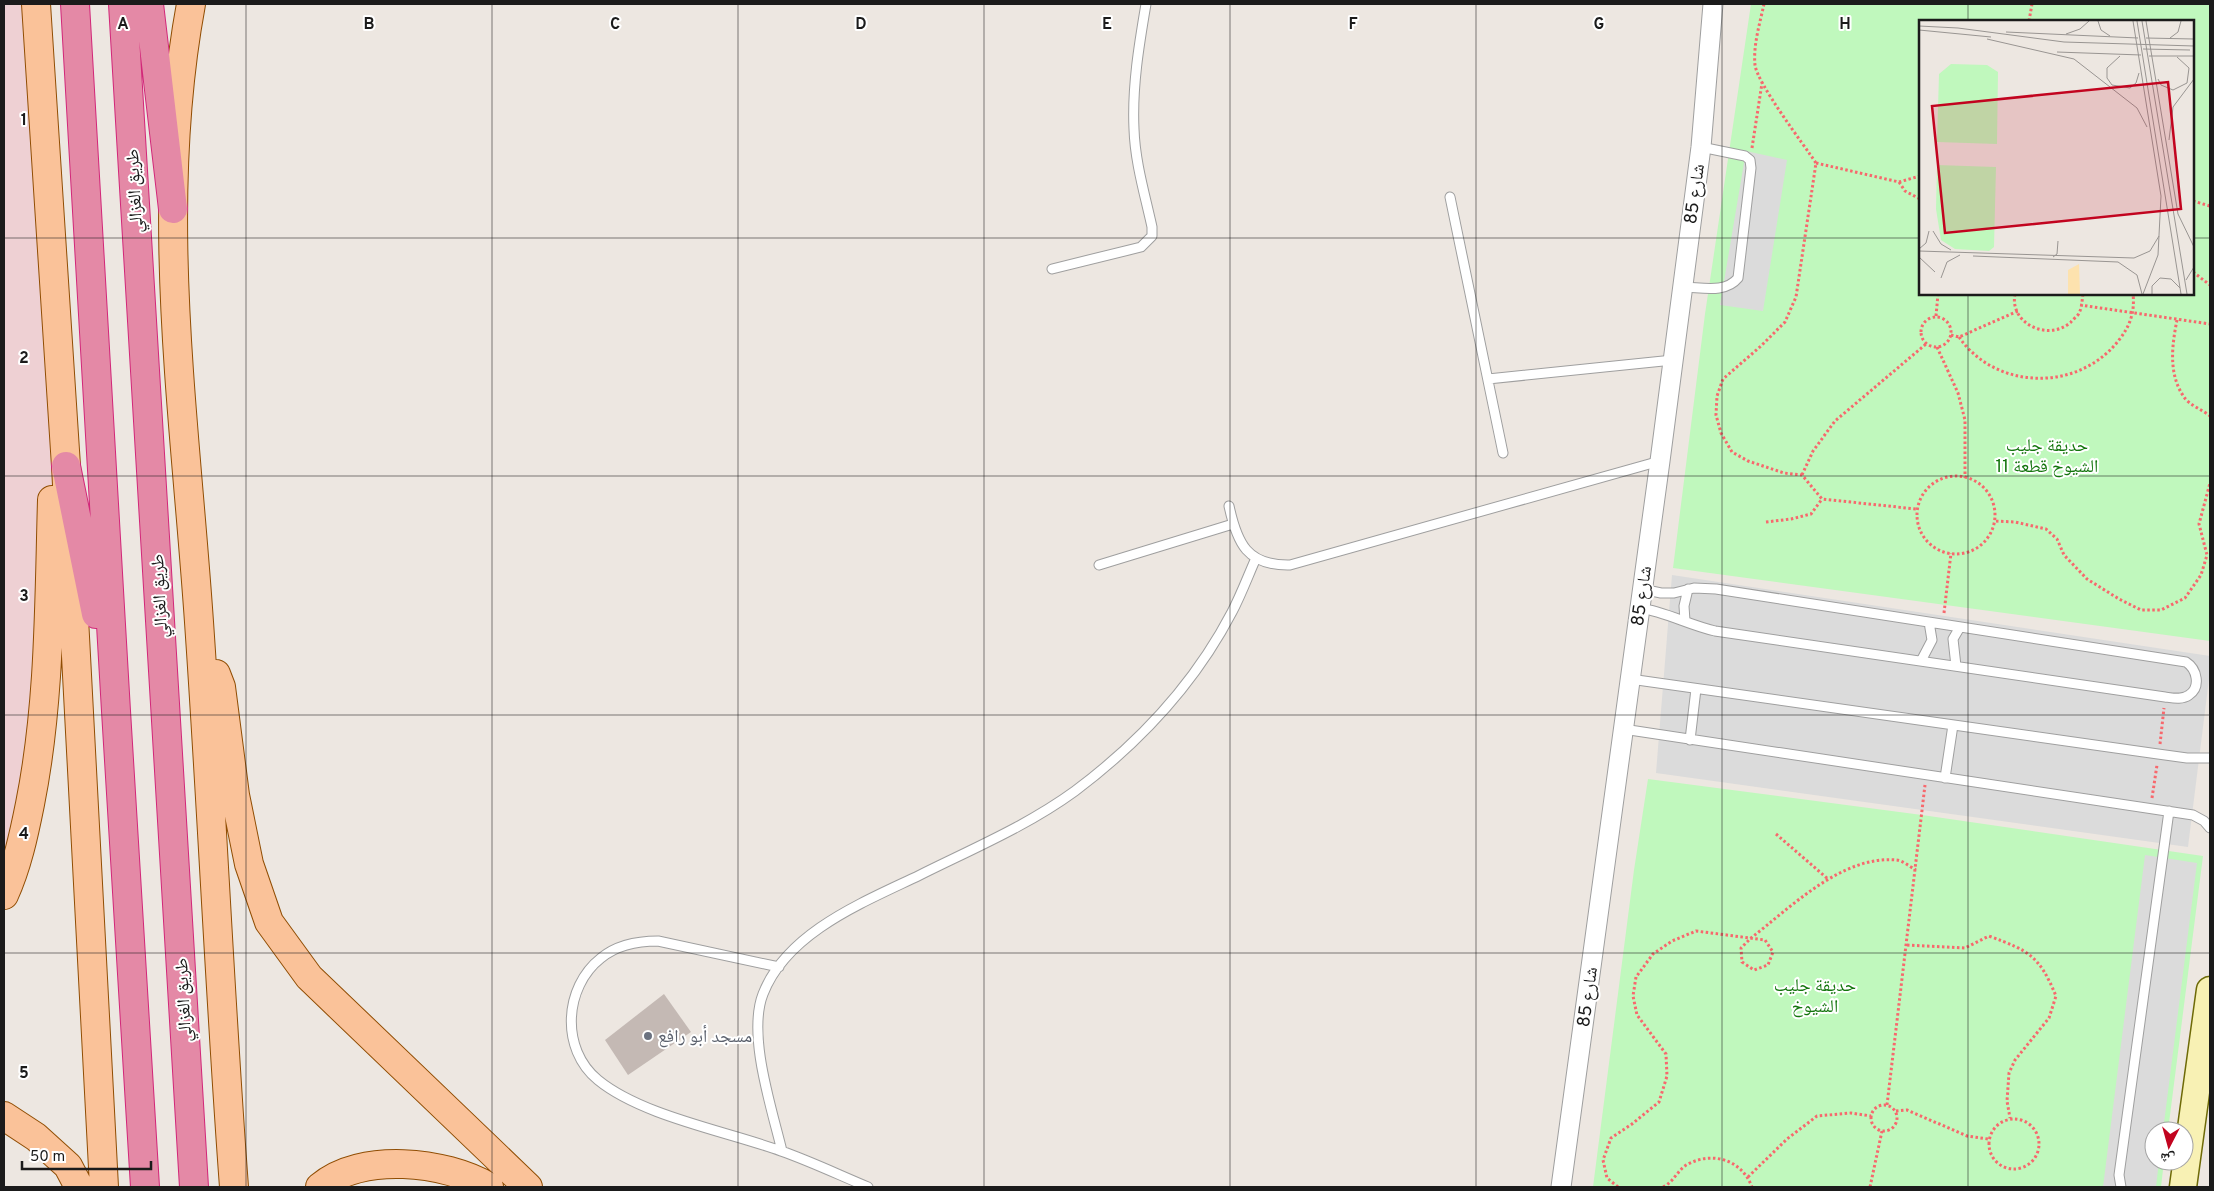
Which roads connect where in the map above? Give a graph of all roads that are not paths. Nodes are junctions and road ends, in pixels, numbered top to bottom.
1 (36, 4) edge
2 (75, 4) edge
3 (123, 4) edge
4 (150, 4) edge
5 (191, 4) edge
6 (1146, 4) edge
7 (1713, 4) edge
8 (1701, 146) junction
9 (1450, 197) dead end
10 (173, 209) junction
11 (1052, 269) dead end
12 (1682, 287) junction
13 (57, 316) junction
14 (1673, 360) junction
15 (1488, 379) junction
16 (1503, 452) dead end
17 (1660, 461) junction
18 (66, 466) junction
19 (1229, 506) dead end
20 (1233, 524) junction
21 (1256, 558) junction
22 (1099, 564) dead end
23 (1642, 589) junction
24 (1688, 589) junction
25 (1640, 608) junction
26 (1685, 621) junction
27 (199, 622) junction
28 (1929, 622) junction
29 (1960, 627) junction
30 (1920, 661) junction
31 (1956, 666) junction
32 (1630, 679) junction
33 (1696, 689) junction
34 (116, 711) junction
35 (1953, 725) junction
36 (1623, 729) junction
37 (1690, 740) junction
38 (2210, 758) edge
39 (1945, 778) junction
40 (2169, 811) junction
41 (2210, 828) edge
42 (4, 895) edge
43 (779, 967) junction
44 (2210, 990) edge
45 (4, 1116) edge
46 (782, 1151) junction
47 (79, 1187) edge
48 (104, 1187) edge
49 (145, 1187) edge
50 (194, 1187) edge
51 (234, 1187) edge
52 (320, 1187) edge
53 (489, 1187) edge
54 (528, 1187) edge
55 (868, 1187) edge
56 (1561, 1187) edge
57 (2121, 1187) edge
58 (2183, 1187) edge

1 - 13 main road
2 - 34 highway
3 - 50 highway, طريق الغزالي
4 - 10 highway
5 - 10 main road
6 - 11 lane
7 - 8 street, شارع 85
8 - 12 street, شارع 85
8 - 12 lane
9 - 15 lane
10 - 27 main road
12 - 14 street, شارع 85
13 - 18 main road
13 - 42 main road
14 - 15 lane
14 - 17 street, شارع 85
15 - 16 lane
17 - 21 lane
17 - 23 street, شارع 85
18 - 34 highway
18 - 48 main road
19 - 20 lane
20 - 21 lane
20 - 22 lane
21 - 43 lane
23 - 24 lane
23 - 25 street, شارع 85
24 - 26 lane
24 - 28 lane
25 - 26 lane
25 - 32 street, شارع 85
26 - 30 lane
27 - 51 main road
27 - 54 main road
28 - 29 lane
28 - 30 lane
29 - 31 lane
29 - 31 lane
30 - 31 lane
32 - 33 lane
32 - 36 street, شارع 85
33 - 35 lane
33 - 37 lane
34 - 49 highway
35 - 38 lane
35 - 39 lane
36 - 37 lane
36 - 56 street, شارع 85
37 - 39 lane
39 - 40 lane
40 - 41 lane
40 - 57 lane
43 - 46 lane
43 - 46 lane
44 - 58 street
45 - 47 main road
46 - 55 lane
52 - 53 main road

